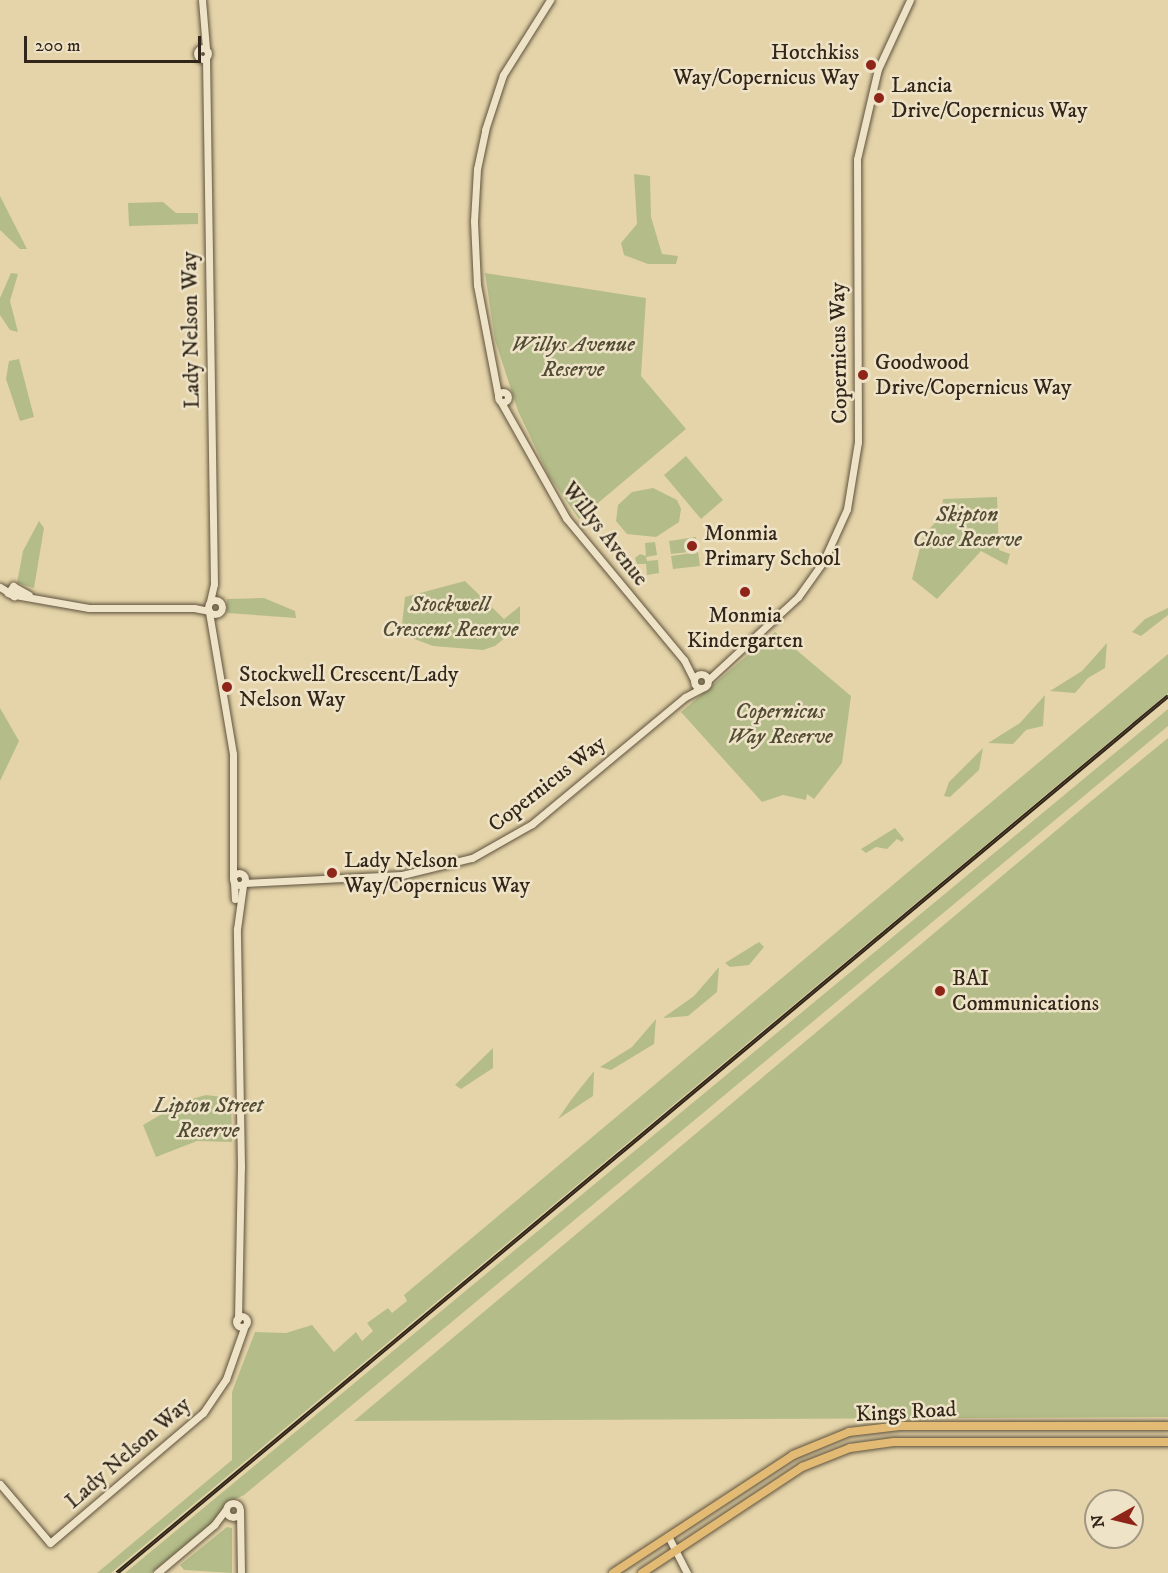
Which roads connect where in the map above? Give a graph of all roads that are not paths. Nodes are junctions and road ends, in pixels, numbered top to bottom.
1 (202, 0) edge
2 (550, 0) edge
3 (910, 0) edge
4 (214, 584) junction
5 (0, 586) edge
6 (220, 603) junction
7 (209, 607) junction
8 (220, 611) junction
9 (215, 631) junction
10 (684, 660) junction
11 (704, 676) junction
12 (694, 681) junction
13 (702, 688) junction
14 (685, 697) junction
15 (235, 852) junction
16 (242, 874) junction
17 (272, 879) junction
18 (233, 880) junction
19 (243, 884) junction
20 (237, 929) junction
21 (1168, 1426) edge
22 (1168, 1442) edge
23 (0, 1484) edge
24 (226, 1509) junction
25 (240, 1511) junction
26 (233, 1517) junction
27 (214, 1525) junction
28 (241, 1530) junction
29 (669, 1536) junction
30 (676, 1550) junction
31 (156, 1573) edge
32 (241, 1573) edge
33 (613, 1573) edge
34 (642, 1573) edge
35 (687, 1573) edge

1 - 4 street, Lady Nelson Way
2 - 10 street, Willys Avenue
3 - 11 street, Copernicus Way
4 - 6 street, Lady Nelson Way
4 - 7 street, Lady Nelson Way
5 - 7 street
6 - 7 street
6 - 8 street, Lady Nelson Way
7 - 8 street
7 - 9 street, Lady Nelson Way
8 - 9 street, Lady Nelson Way
9 - 15 street, Lady Nelson Way
10 - 11 street, Willys Avenue
10 - 12 street, Willys Avenue
11 - 12 street
11 - 13 street
12 - 13 street
12 - 14 street, Copernicus Way
13 - 14 street, Copernicus Way
14 - 17 street, Copernicus Way
15 - 16 street, Lady Nelson Way
15 - 18 street, Lady Nelson Way
16 - 17 street, Copernicus Way
16 - 18 street
16 - 19 street, Lady Nelson Way
17 - 19 street, Copernicus Way
18 - 19 street
18 - 20 street, Lady Nelson Way
19 - 20 street, Lady Nelson Way
20 - 23 street, Lady Nelson Way
21 - 29 main road, Kings Road
22 - 30 main road, Kings Road
24 - 25 street
24 - 26 street
24 - 27 street
25 - 26 street
25 - 28 street
26 - 27 street
26 - 28 street
27 - 31 street
28 - 32 street
29 - 30 street
29 - 33 main road, Kings Road
30 - 34 main road, Kings Road
30 - 35 street

